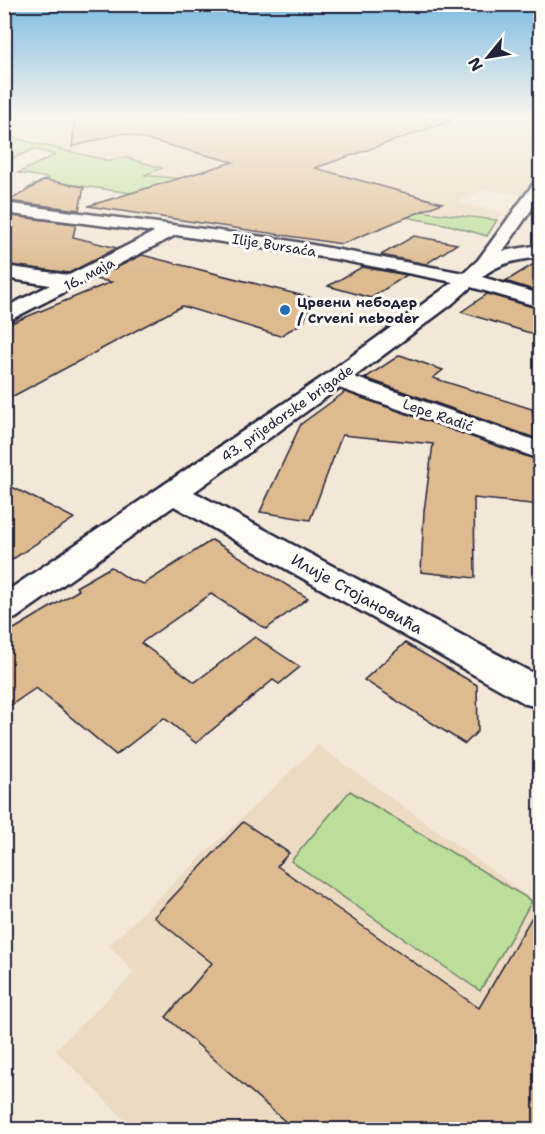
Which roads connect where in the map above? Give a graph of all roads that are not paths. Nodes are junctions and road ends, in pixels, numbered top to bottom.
1 (540, 186) edge
2 (4, 208) edge
3 (172, 229) junction
4 (540, 251) edge
5 (4, 272) edge
6 (477, 273) junction
7 (73, 282) junction
8 (540, 301) edge
9 (4, 317) edge
10 (336, 379) junction
11 (540, 451) edge
12 (173, 493) junction
13 (4, 610) edge
14 (540, 694) edge

1 - 6 street, 43. prijedorske brigade
2 - 3 street, Ilije Bursaća
3 - 6 street, Ilije Bursaća
3 - 7 street, 16. маја
4 - 6 street
5 - 7 street
6 - 8 street, Ilije Bursaća
6 - 10 street, 43. prijedorske brigade
7 - 9 street, 16. маја
10 - 11 street, Lepe Radić
10 - 12 street, 43. prijedorske brigade
12 - 13 street, 43. prijedorske brigade
12 - 14 street, Илије Стојановића

